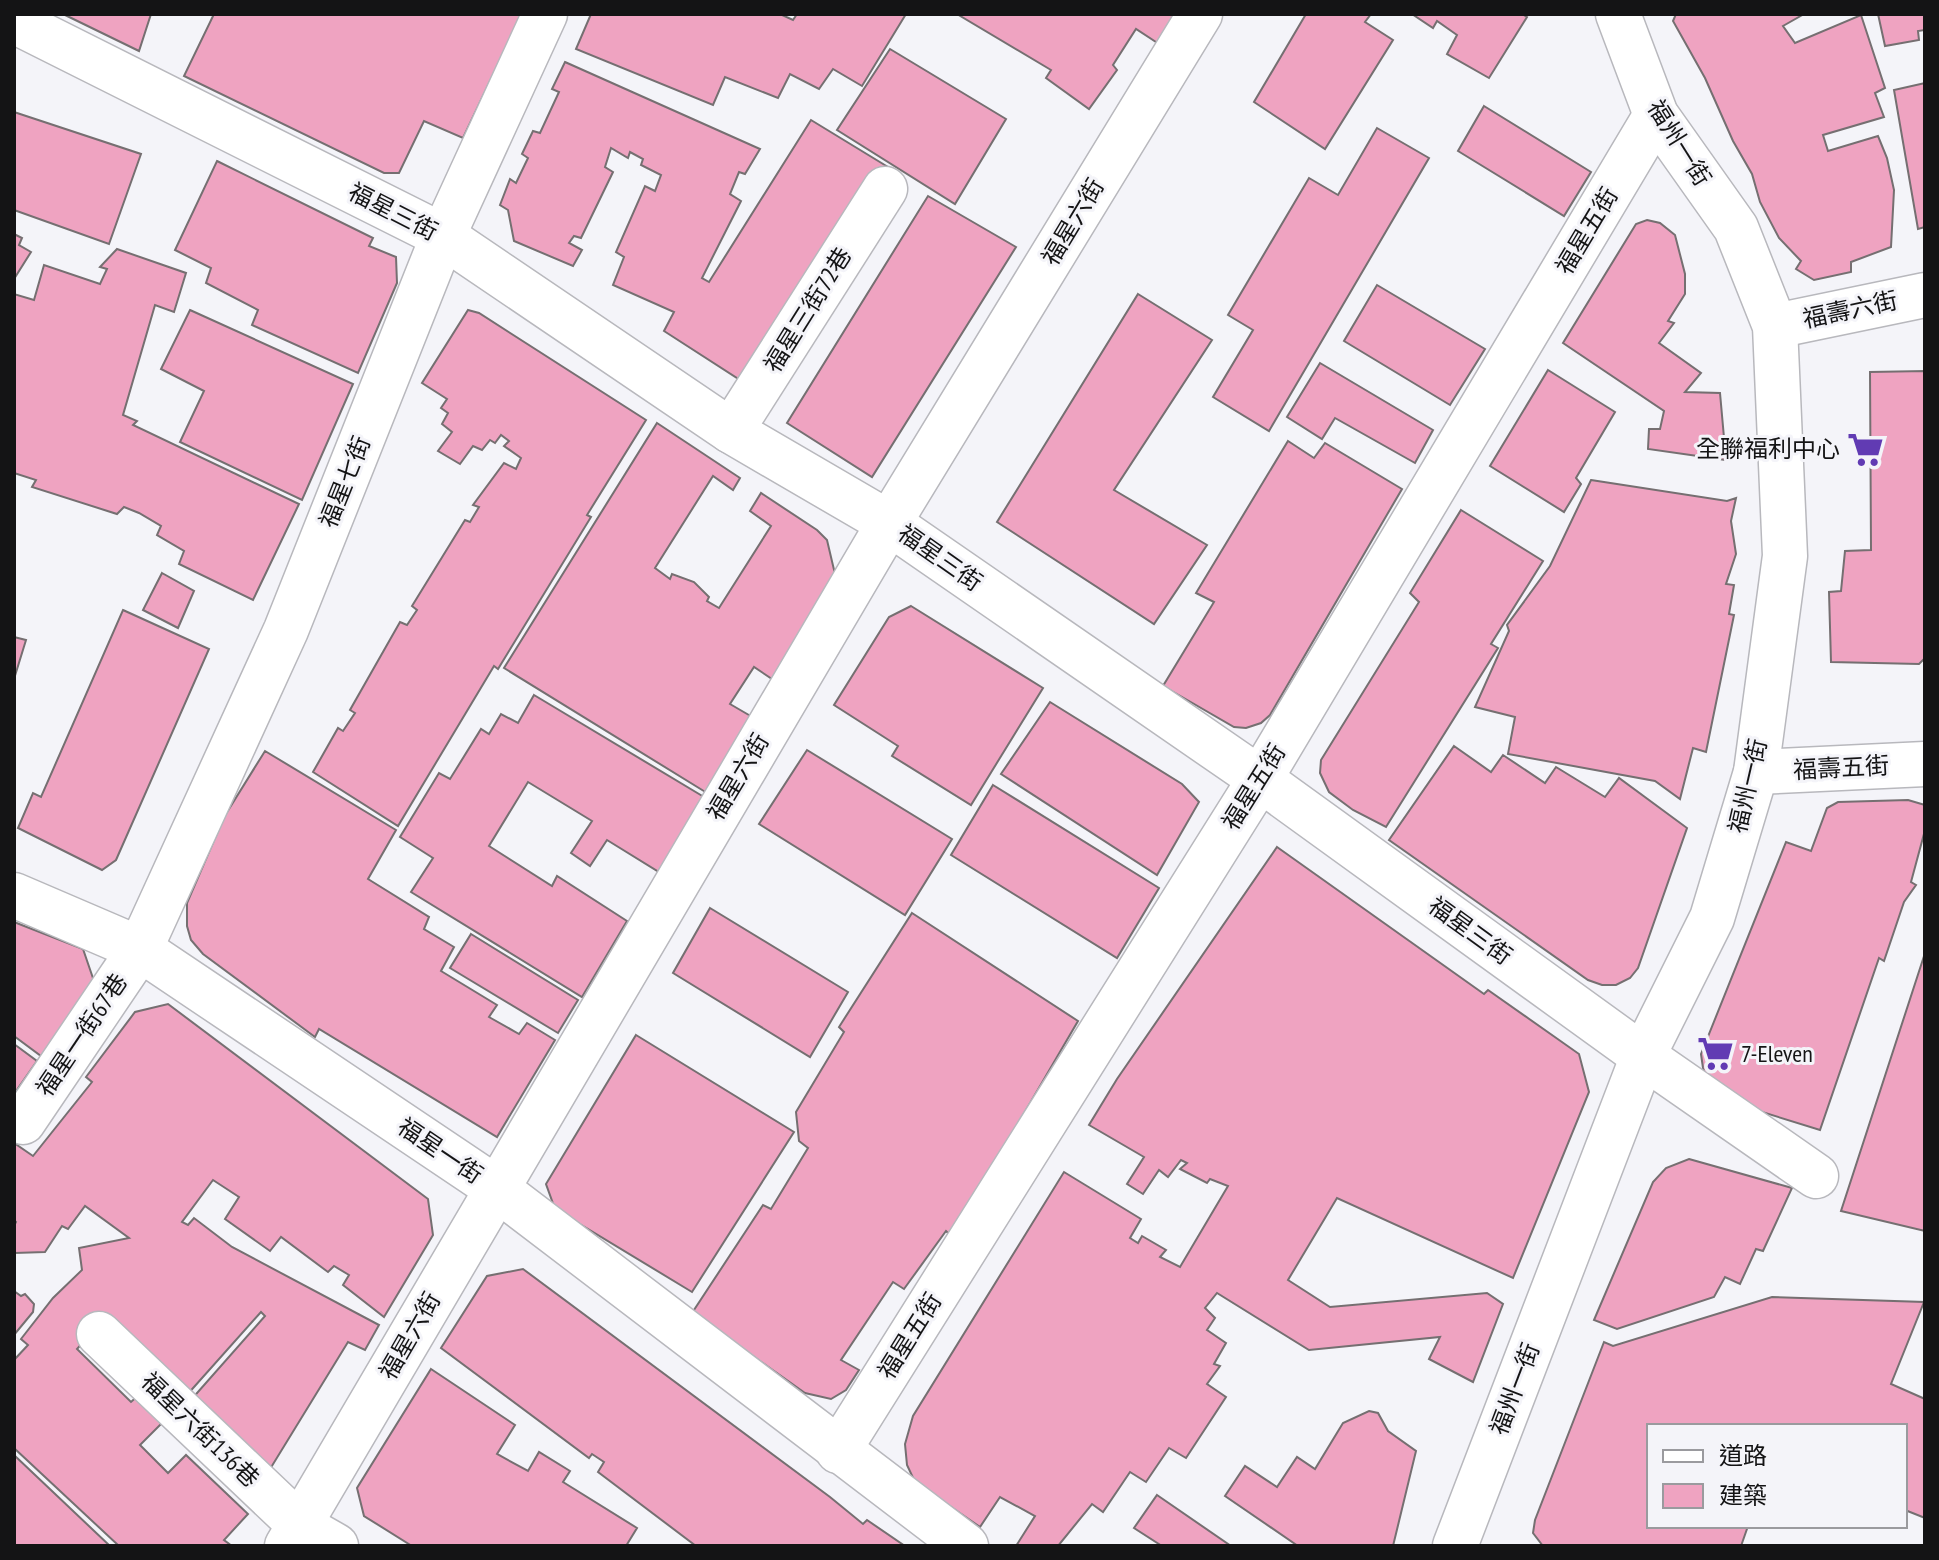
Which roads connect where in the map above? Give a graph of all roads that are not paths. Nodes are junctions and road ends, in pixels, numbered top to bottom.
1 (545, 14) edge
2 (1200, 14) edge
3 (1618, 14) edge
4 (14, 21) edge
5 (1656, 115) junction
6 (885, 189) dead end
7 (443, 236) junction
8 (1925, 295) edge
9 (1775, 326) junction
10 (731, 431) junction
11 (889, 523) junction
12 (1925, 764) edge
13 (1756, 772) junction
14 (1260, 779) junction
15 (14, 895) edge
16 (140, 949) junction
17 (1643, 1056) junction
18 (23, 1122) dead end
19 (1816, 1176) dead end
20 (496, 1188) junction
21 (99, 1334) dead end
22 (838, 1451) junction
23 (308, 1539) edge
24 (966, 1546) edge
25 (1455, 1546) edge

1 - 7 lane, 福星七街
2 - 11 lane, 福星六街
3 - 5 lane, 福州一街
4 - 7 lane, 福星三街
5 - 9 lane, 福州一街
5 - 14 lane, 福星五街
6 - 10 lane, 福星三街72巷
7 - 10 lane, 福星三街
7 - 16 lane, 福星七街
8 - 9 lane, 福壽六街
9 - 13 lane, 福州一街
10 - 11 lane, 福星三街
11 - 14 lane, 福星三街
11 - 20 lane, 福星六街
12 - 13 lane, 福壽五街
13 - 17 lane, 福州一街
14 - 17 lane, 福星三街
14 - 22 lane, 福星五街
15 - 16 lane, 福星一街
16 - 18 lane, 福星一街67巷
16 - 20 lane, 福星一街
17 - 19 lane, 福星三街
17 - 25 lane, 福州一街
20 - 22 lane, 福星一街
20 - 23 lane, 福星六街
21 - 23 lane, 福星六街136巷
22 - 24 lane, 福星一街

